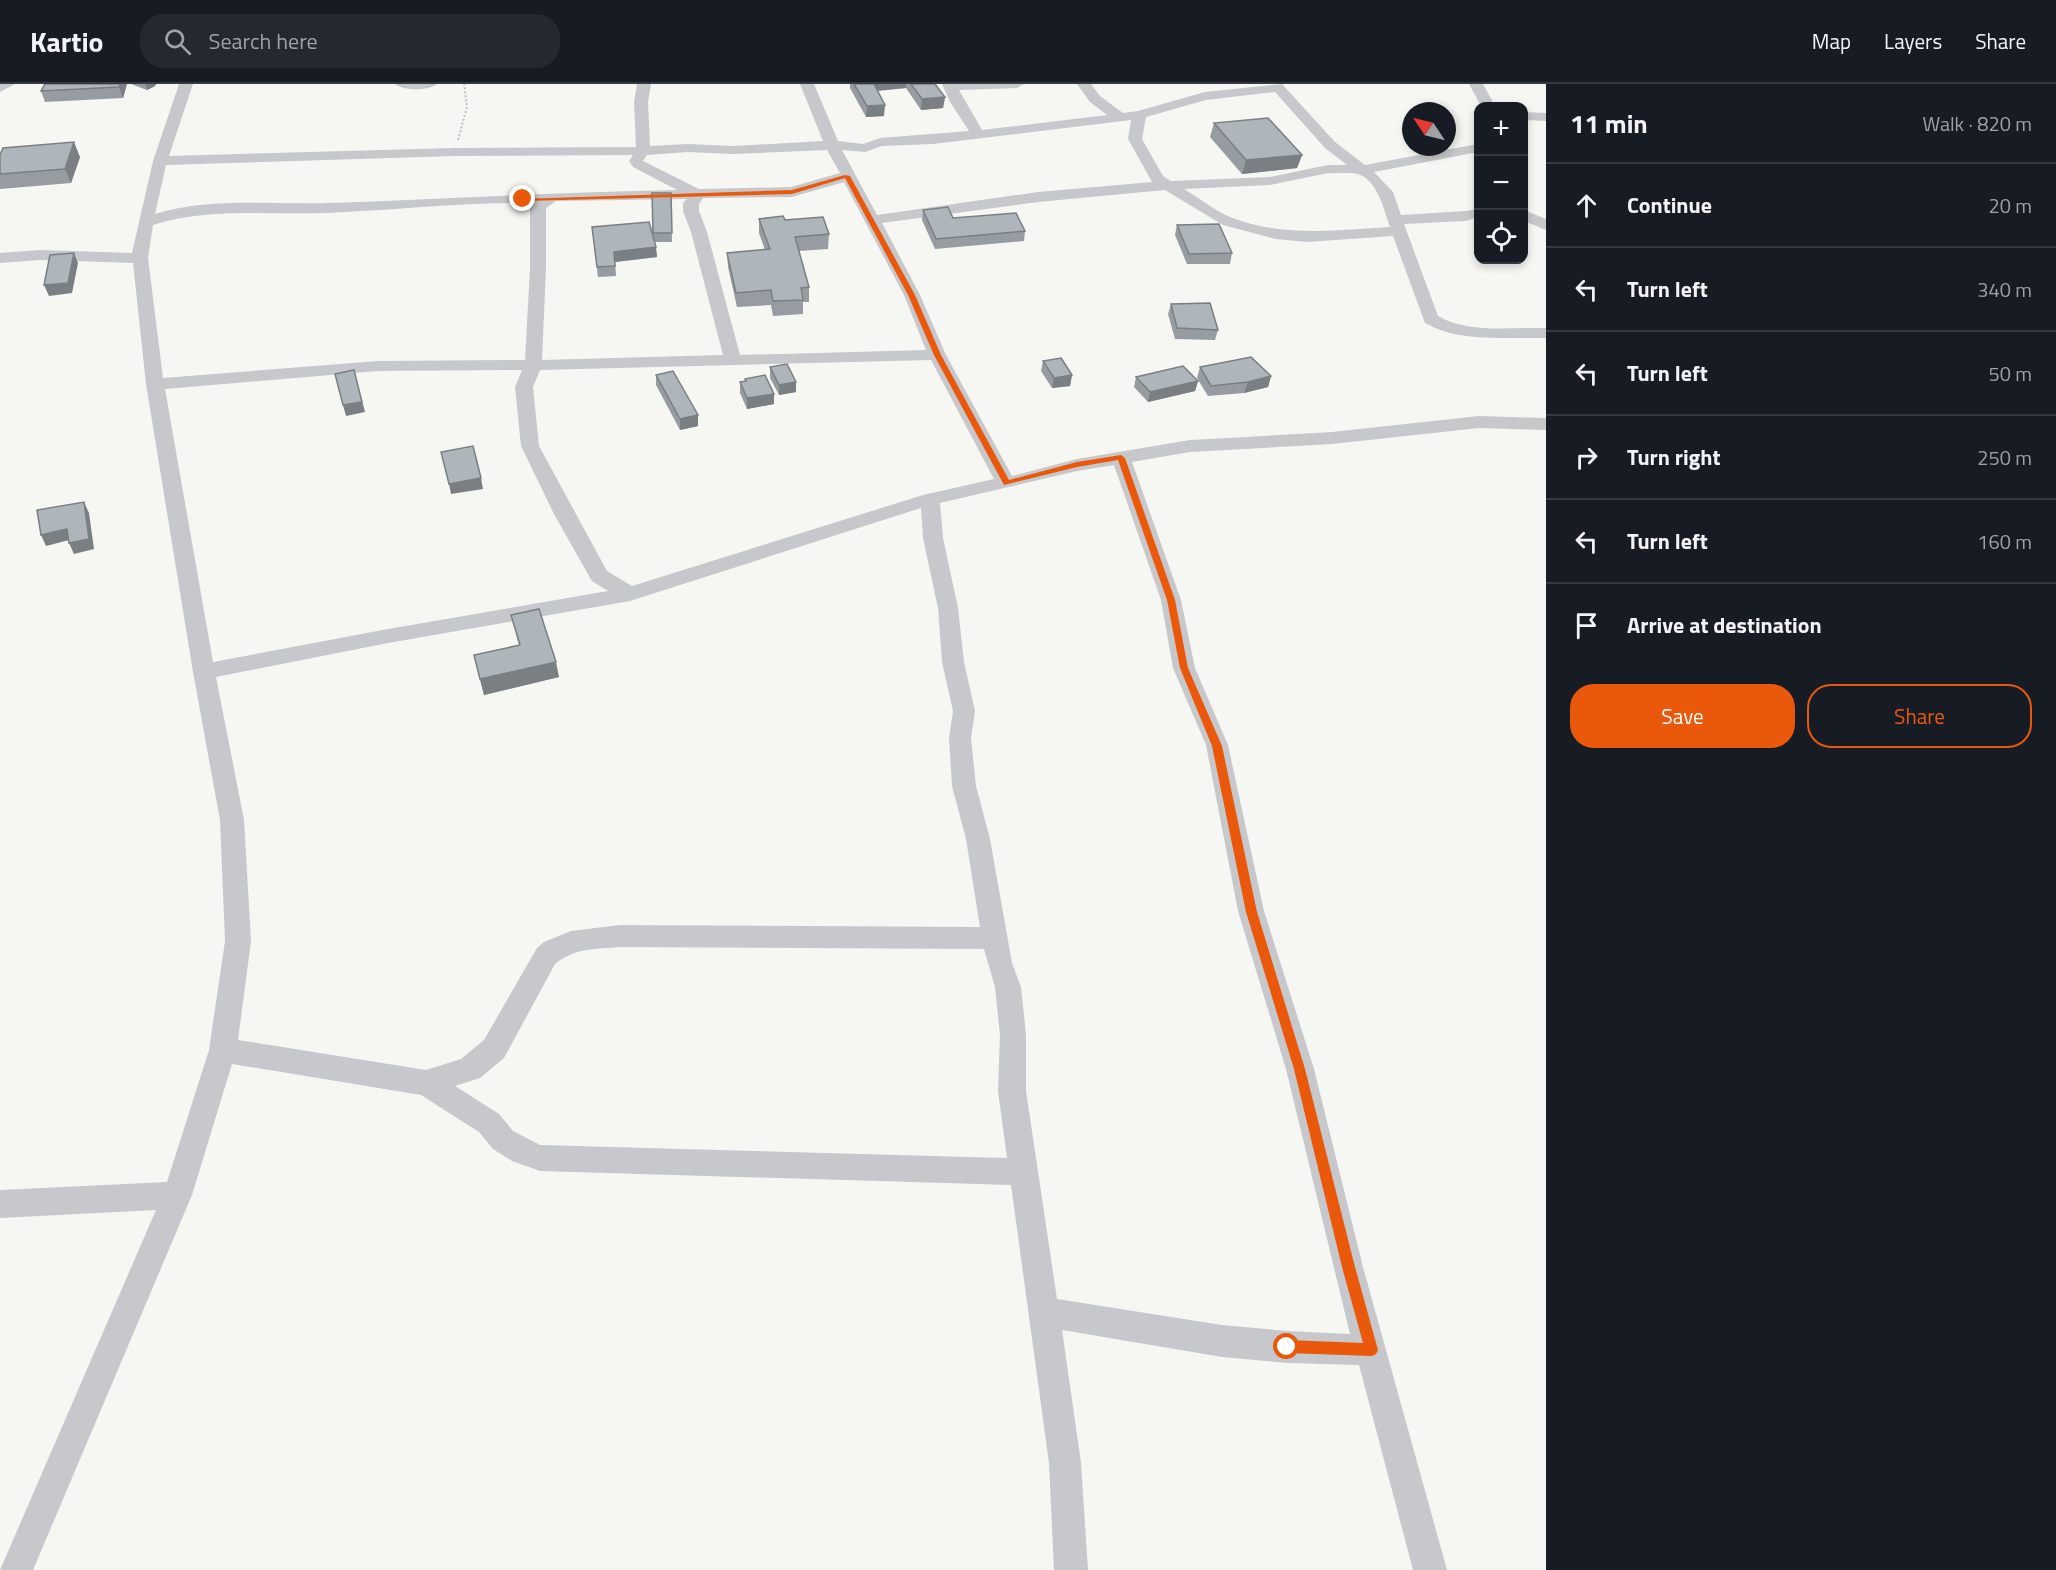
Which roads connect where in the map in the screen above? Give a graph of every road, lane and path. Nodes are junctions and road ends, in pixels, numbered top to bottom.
1 (8, 84) edge
2 (186, 84) edge
3 (402, 84) edge
4 (430, 84) edge
5 (464, 84) edge
6 (644, 84) edge
7 (807, 84) edge
8 (1017, 84) edge
9 (1084, 84) edge
10 (1476, 84) edge
11 (950, 85) edge
12 (1277, 86) edge
13 (0, 88) edge
14 (1486, 102) edge
15 (1139, 115) junction
16 (1118, 116) junction
17 (1528, 116) edge
18 (1546, 117) edge
19 (977, 133) junction
20 (832, 146) junction
21 (1474, 149) edge
22 (643, 151) junction
23 (455, 152) junction
24 (160, 161) junction
25 (1361, 170) junction
26 (847, 176) junction
27 (1171, 187) junction
28 (698, 195) junction
29 (553, 197) junction
30 (1474, 214) edge
31 (1528, 217) edge
32 (872, 220) junction
33 (147, 222) junction
34 (1397, 225) junction
35 (1546, 225) edge
36 (0, 258) edge
37 (140, 258) junction
38 (1546, 333) edge
39 (937, 355) junction
40 (733, 361) junction
41 (533, 366) junction
42 (155, 384) junction
43 (1546, 424) edge
44 (1121, 458) junction
45 (1006, 483) junction
46 (930, 499) junction
47 (630, 594) junction
48 (204, 672) junction
49 (996, 938) junction
50 (223, 1050) junction
51 (426, 1083) junction
52 (1023, 1172) junction
53 (177, 1195) junction
54 (0, 1204) edge
55 (1043, 1312) junction
56 (1372, 1350) junction
57 (16, 1570) edge
58 (1071, 1570) edge
59 (1430, 1570) edge

1 - 13 street
2 - 24 street
3 - 4 street
5 - 23 path
6 - 22 street
7 - 20 street
8 - 11 street
9 - 16 street
10 - 14 street
11 - 19 street
12 - 15 street
12 - 25 street
15 - 16 street
15 - 27 street
16 - 19 street
17 - 18 street
19 - 20 street
20 - 22 street
20 - 26 street
21 - 25 street
22 - 23 street
22 - 28 street
23 - 24 street
24 - 33 street
25 - 27 street
25 - 34 street
26 - 28 street
26 - 32 street
27 - 32 street
27 - 34 street
28 - 29 street
28 - 40 street
29 - 33 street
29 - 41 street
30 - 34 street
31 - 35 street
32 - 39 street
33 - 37 street
34 - 38 street
36 - 37 street
37 - 42 street
39 - 40 street
39 - 45 street
40 - 41 street
41 - 42 street
41 - 47 street
42 - 48 street
43 - 44 street
44 - 45 street
44 - 56 street
45 - 46 street
46 - 47 street
46 - 49 street
47 - 48 street
48 - 50 street
49 - 51 street
49 - 52 street
50 - 51 street
50 - 53 street
51 - 52 street
52 - 55 street
53 - 54 street
53 - 57 street
55 - 56 street
55 - 58 street
56 - 59 street

